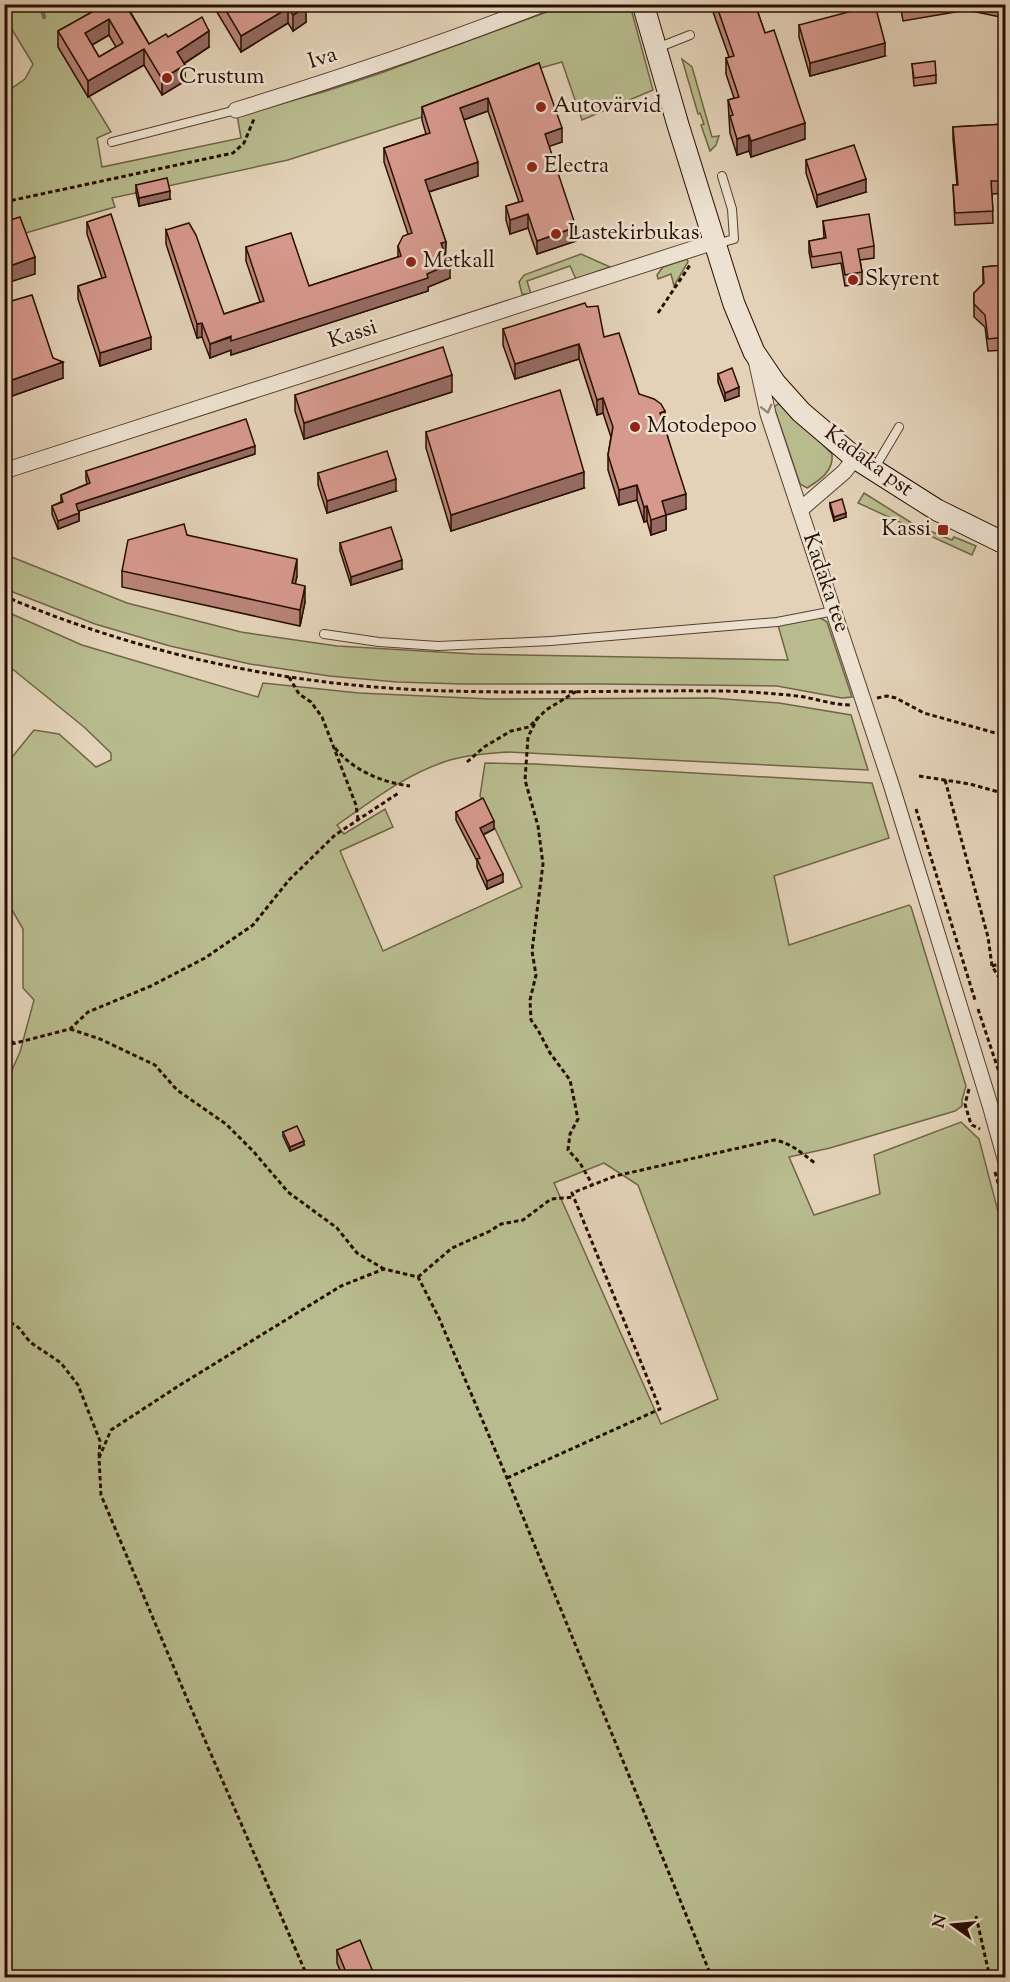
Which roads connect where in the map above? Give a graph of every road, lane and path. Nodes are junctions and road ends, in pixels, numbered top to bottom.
1 (543, 4) edge
2 (644, 4) edge
3 (690, 35) dead end
4 (656, 48) junction
5 (262, 102) junction
6 (236, 110) joint
7 (112, 142) dead end
8 (722, 176) dead end
9 (4, 202) edge
10 (715, 243) junction
11 (695, 258) dead end
12 (658, 313) dead end
13 (754, 352) junction
14 (899, 427) dead end
15 (855, 458) junction
16 (873, 470) junction
17 (4, 471) edge
18 (800, 510) junction
19 (1005, 544) edge
20 (4, 596) edge
21 (834, 611) junction
22 (324, 634) dead end
23 (289, 677) junction
24 (579, 690) junction
25 (827, 702) dead end
26 (924, 713) dead end
27 (538, 717) junction
28 (1005, 736) edge
29 (334, 746) junction
30 (467, 762) dead end
31 (919, 776) dead end
32 (945, 780) junction
33 (410, 786) dead end
34 (400, 792) dead end
35 (1005, 794) edge
36 (358, 820) junction
37 (1005, 962) edge
38 (992, 966) junction
39 (1005, 989) edge
40 (70, 1029) junction
41 (4, 1036) edge
42 (14, 1043) junction
43 (4, 1046) edge
44 (1005, 1162) edge
45 (815, 1163) dead end
46 (592, 1185) junction
47 (574, 1197) junction
48 (384, 1269) junction
49 (418, 1277) junction
50 (4, 1318) edge
51 (99, 1458) junction
52 (507, 1478) junction
53 (976, 1916) dead end
54 (308, 1977) edge
55 (712, 1977) edge
56 (990, 1977) edge

1 - 5 street, Iva
2 - 4 main road, Kadaka tee
3 - 4 lane
4 - 10 main road, Kadaka tee
5 - 6 street, Iva
5 - 9 path
6 - 7 lane, Iva
8 - 10 lane
10 - 13 main road, Kadaka tee
10 - 17 street, Kassi
11 - 12 path
13 - 15 main road, Kadaka pst
13 -> 18 street, Kadaka tee
14 - 16 lane
15 - 16 main road, Kadaka pst
15 - 18 street
16 - 19 main road, Kadaka pst
18 - 21 street, Kadaka tee
20 - 23 path
21 - 22 lane
21 - 44 street, Kadaka tee
23 - 24 path
23 - 29 path
24 - 25 path
24 - 27 path
26 - 28 path
27 - 30 path
27 - 46 path
29 - 33 path
29 - 36 path
31 - 32 path
32 - 35 path
32 - 38 path
34 - 36 path
36 - 40 path
37 - 38 path
38 - 39 path
40 - 42 path
40 - 48 path
41 - 42 path
42 - 43 path
45 - 46 path
46 - 47 path
47 - 49 path
47 - 52 path
48 - 49 path
48 - 51 path
49 - 52 path
50 - 51 path
51 - 54 path
52 - 55 path
53 - 56 path

